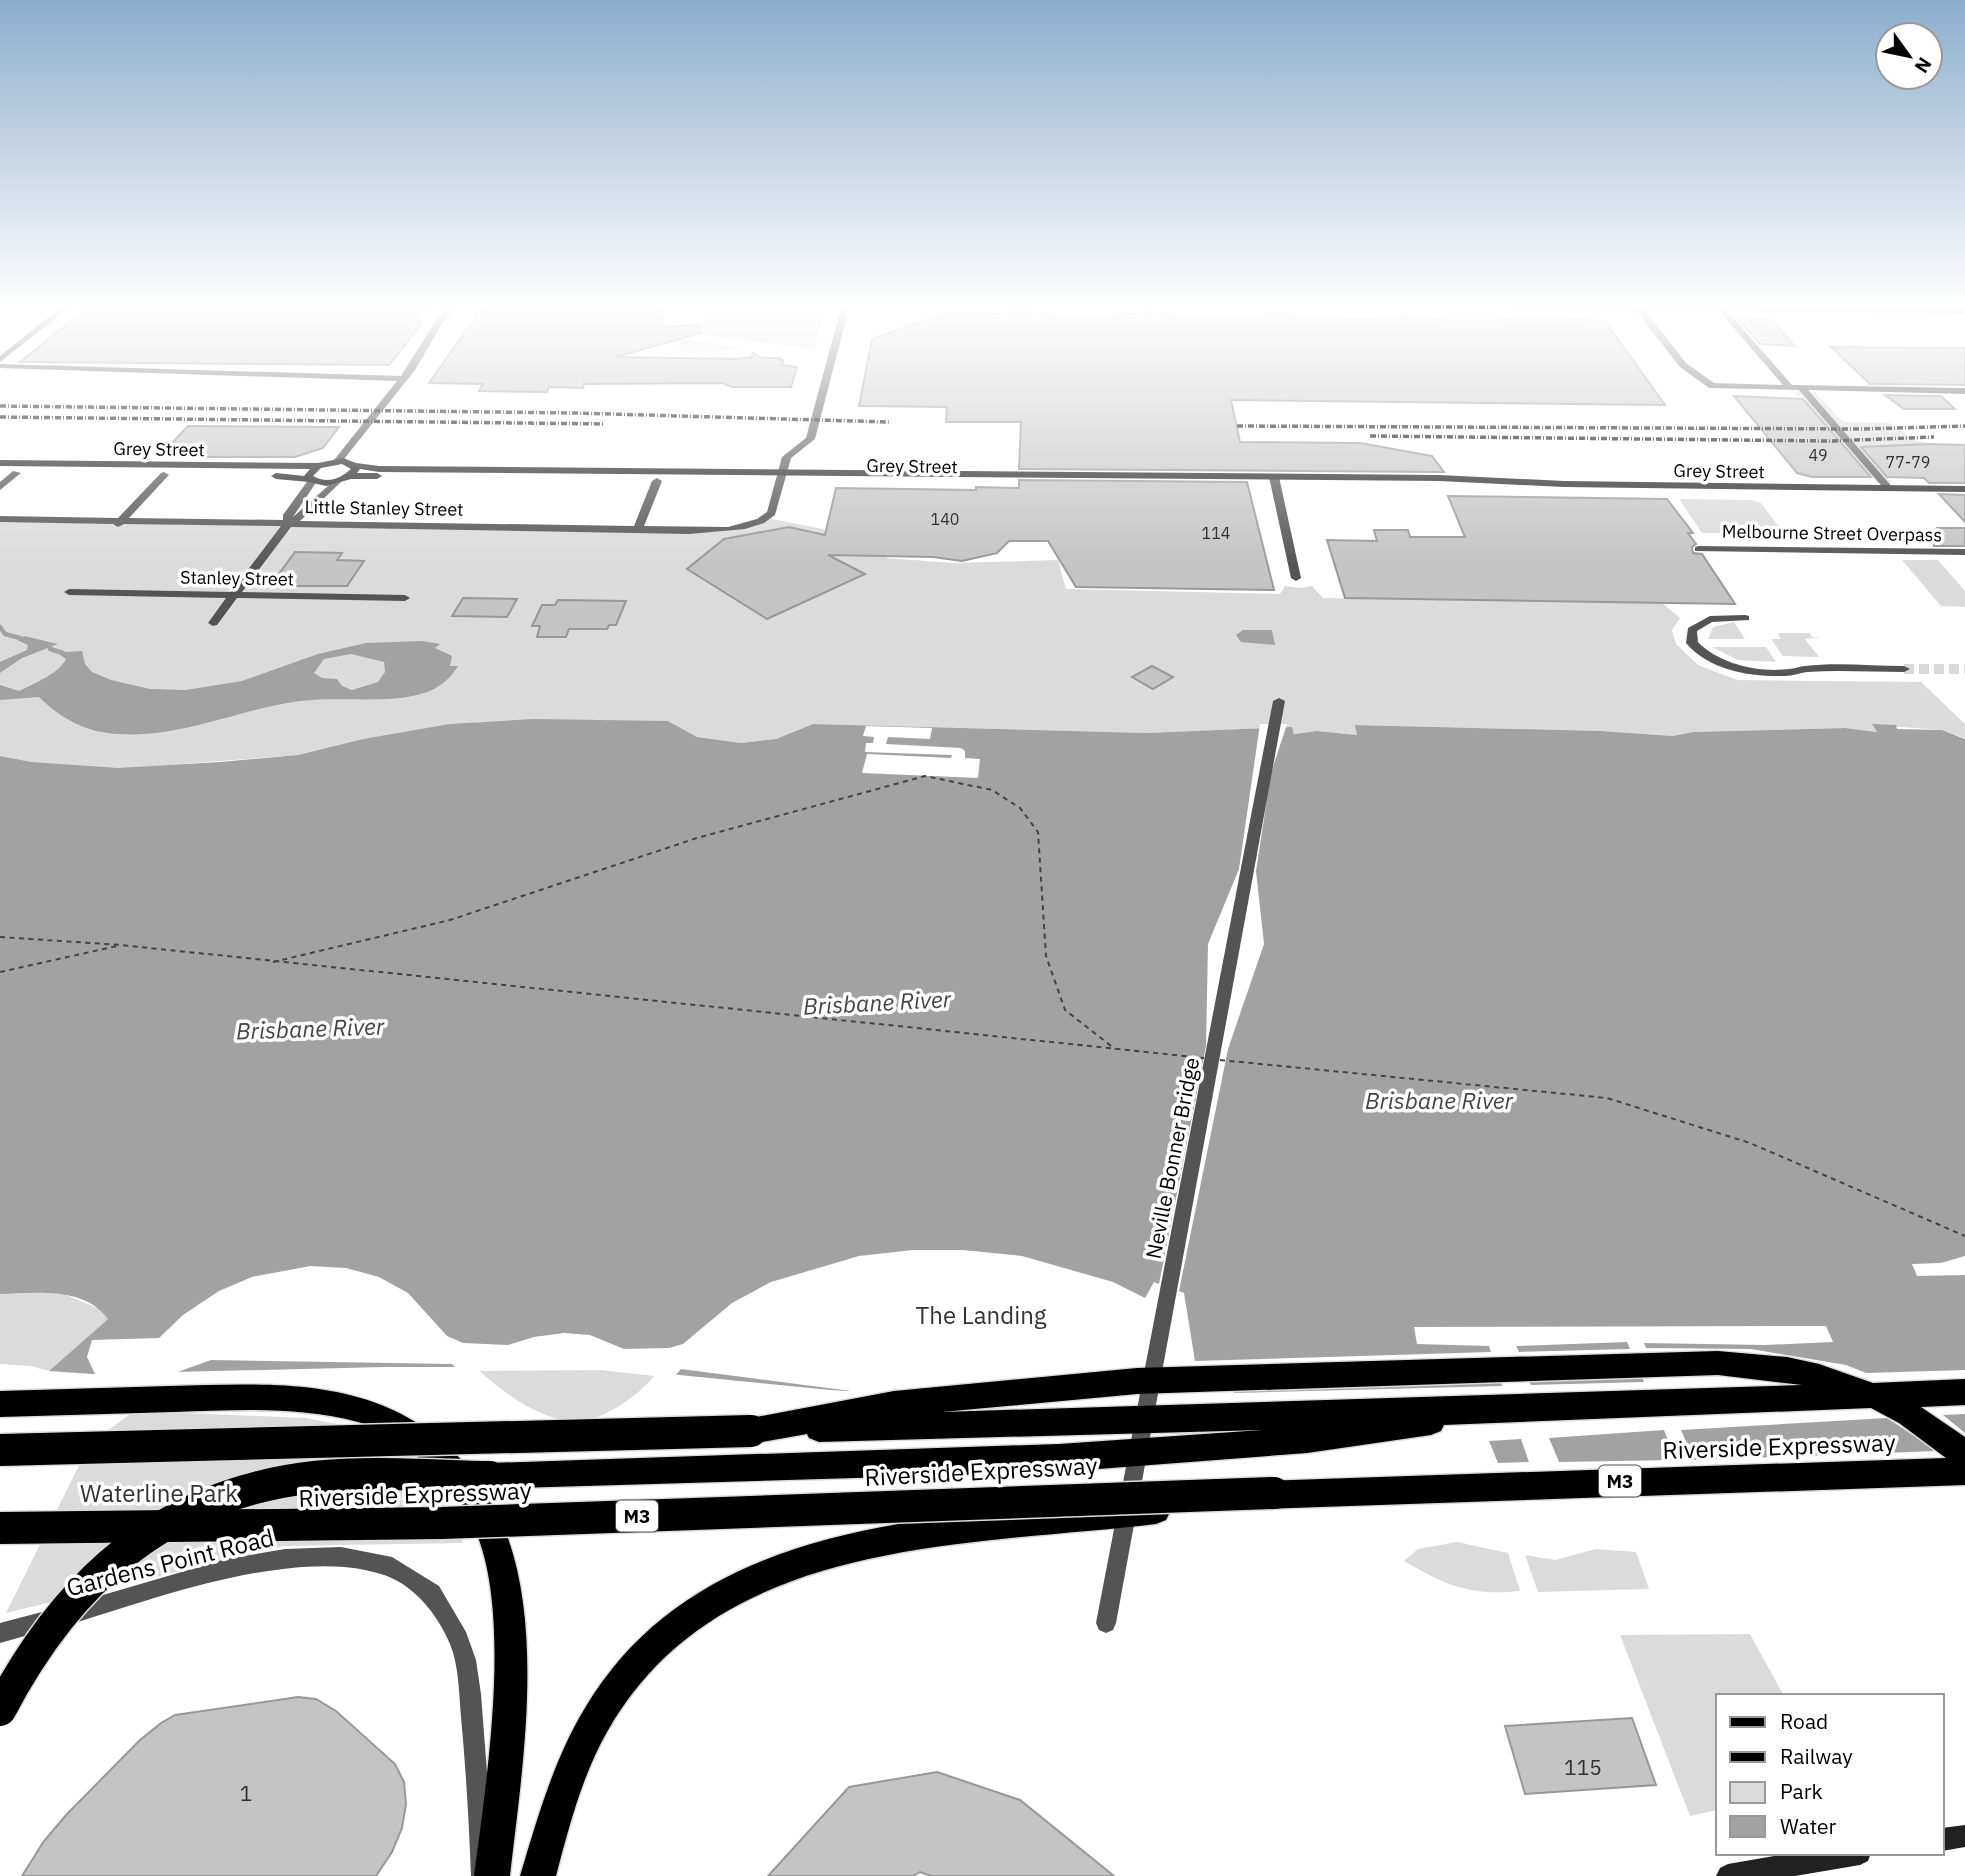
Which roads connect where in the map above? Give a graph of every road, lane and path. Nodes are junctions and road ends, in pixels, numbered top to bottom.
1 (392, 392) edge
2 (823, 392) edge
3 (1804, 392) edge
4 (337, 461) junction
5 (0, 463) edge
6 (318, 466) junction
7 (355, 466) junction
8 (0, 472) edge
9 (16, 473) junction
10 (164, 475) junction
11 (351, 476) junction
12 (781, 477) junction
13 (311, 480) junction
14 (337, 481) junction
15 (657, 481) junction
16 (1275, 481) junction
17 (0, 486) edge
18 (1889, 489) junction
19 (1965, 489) edge
20 (0, 519) edge
21 (119, 523) junction
22 (288, 524) junction
23 (638, 529) junction
24 (1699, 549) dead end
25 (1965, 552) edge
26 (1296, 578) dead end
27 (69, 592) dead end
28 (233, 596) junction
29 (405, 598) dead end
30 (1745, 618) dead end
31 (213, 623) dead end
32 (1907, 672) tunnel mouth
33 (1279, 701) dead end
34 (1965, 1392) edge
35 (0, 1404) edge
36 (1500, 1410) junction
37 (751, 1431) junction
38 (0, 1450) edge
39 (1965, 1455) edge
40 (1965, 1471) edge
41 (1274, 1493) junction
42 (0, 1528) edge
43 (1106, 1623) dead end
44 (0, 1633) edge
45 (0, 1710) edge
46 (1965, 1836) edge
47 (1944, 1840) edge
48 (1849, 1855) edge
49 (484, 1876) edge
50 (492, 1876) edge
51 (538, 1876) edge
52 (1728, 1876) edge

1 - 4 street
2 - 12 street
3 - 18 street
4 - 6 street, Grey Street
4 - 7 street, Grey Street
5 - 6 street, Grey Street
6 - 13 street
7 - 11 street
7 - 12 street, Grey Street
8 - 9 street, Grey Street
9 - 10 street, Grey Street
9 - 17 street
10 - 13 street, Grey Street
10 - 21 street
11 - 14 street, Grey Street
11 - 15 street, Grey Street
12 - 15 street, Grey Street
12 - 16 street, Grey Street
12 - 23 street, Little Stanley Street
13 - 14 street, Grey Street
13 - 22 street
14 - 22 street
15 - 23 street
16 - 18 street, Grey Street
16 - 26 street
18 - 19 street, Grey Street
20 - 21 street, Little Stanley Street
21 - 22 street, Little Stanley Street
22 - 23 street, Little Stanley Street
22 - 28 street
24 - 25 street, Melbourne Street Overpass
27 - 28 street, Stanley Street
28 - 29 street, Stanley Street
28 - 31 street
30 - 32 street
33 - 43 street, Neville Bonner Bridge
34 - 36 highway, Riverside Expressway / M3
35 - 50 highway
36 - 37 highway, Riverside Expressway / M3
36 - 45 highway, M3, bridge
37 - 38 highway, Riverside Expressway / M3, bridge
37 - 39 highway, M3
40 - 41 highway, Riverside Expressway / M3
41 - 42 highway, Riverside Expressway / M3, bridge
41 - 51 highway, M3, bridge
44 - 49 street, Gardens Point Road
46 - 47 street
48 - 52 street

